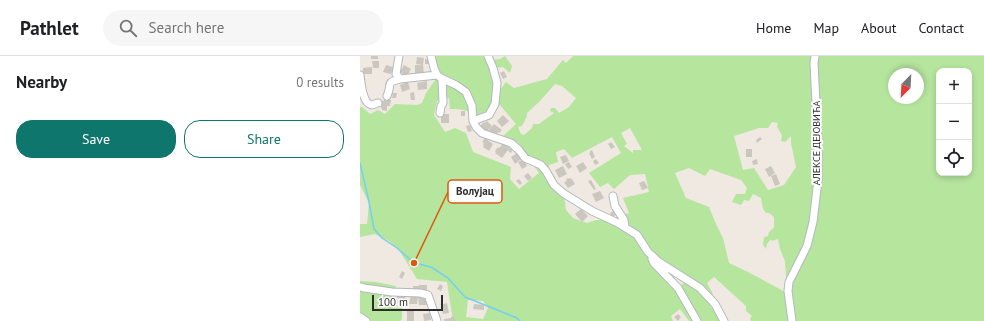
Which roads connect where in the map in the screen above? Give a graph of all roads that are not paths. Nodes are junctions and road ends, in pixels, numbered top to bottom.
1 (399, 56) edge
2 (431, 56) edge
3 (488, 56) edge
4 (815, 56) edge
5 (360, 75) edge
6 (440, 77) junction
7 (400, 79) junction
8 (387, 96) dead end
9 (378, 102) dead end
10 (440, 113) dead end
11 (473, 121) junction
12 (613, 196) dead end
13 (625, 227) junction
14 (648, 252) junction
15 (360, 287) edge
16 (360, 317) edge
17 (366, 321) edge
18 (437, 321) edge
19 (697, 321) edge
20 (724, 321) edge
21 (792, 321) edge

1 - 7 street
2 - 6 street
3 - 11 street
4 - 21 street, АЛЕКСЕ ДЕЈОВИЋА
5 - 9 street
6 - 7 street
6 - 10 street
6 - 11 street
7 - 8 street
11 - 13 street
12 - 13 street
13 - 14 street
14 - 19 street
14 - 20 street
15 - 18 street
16 - 17 street

